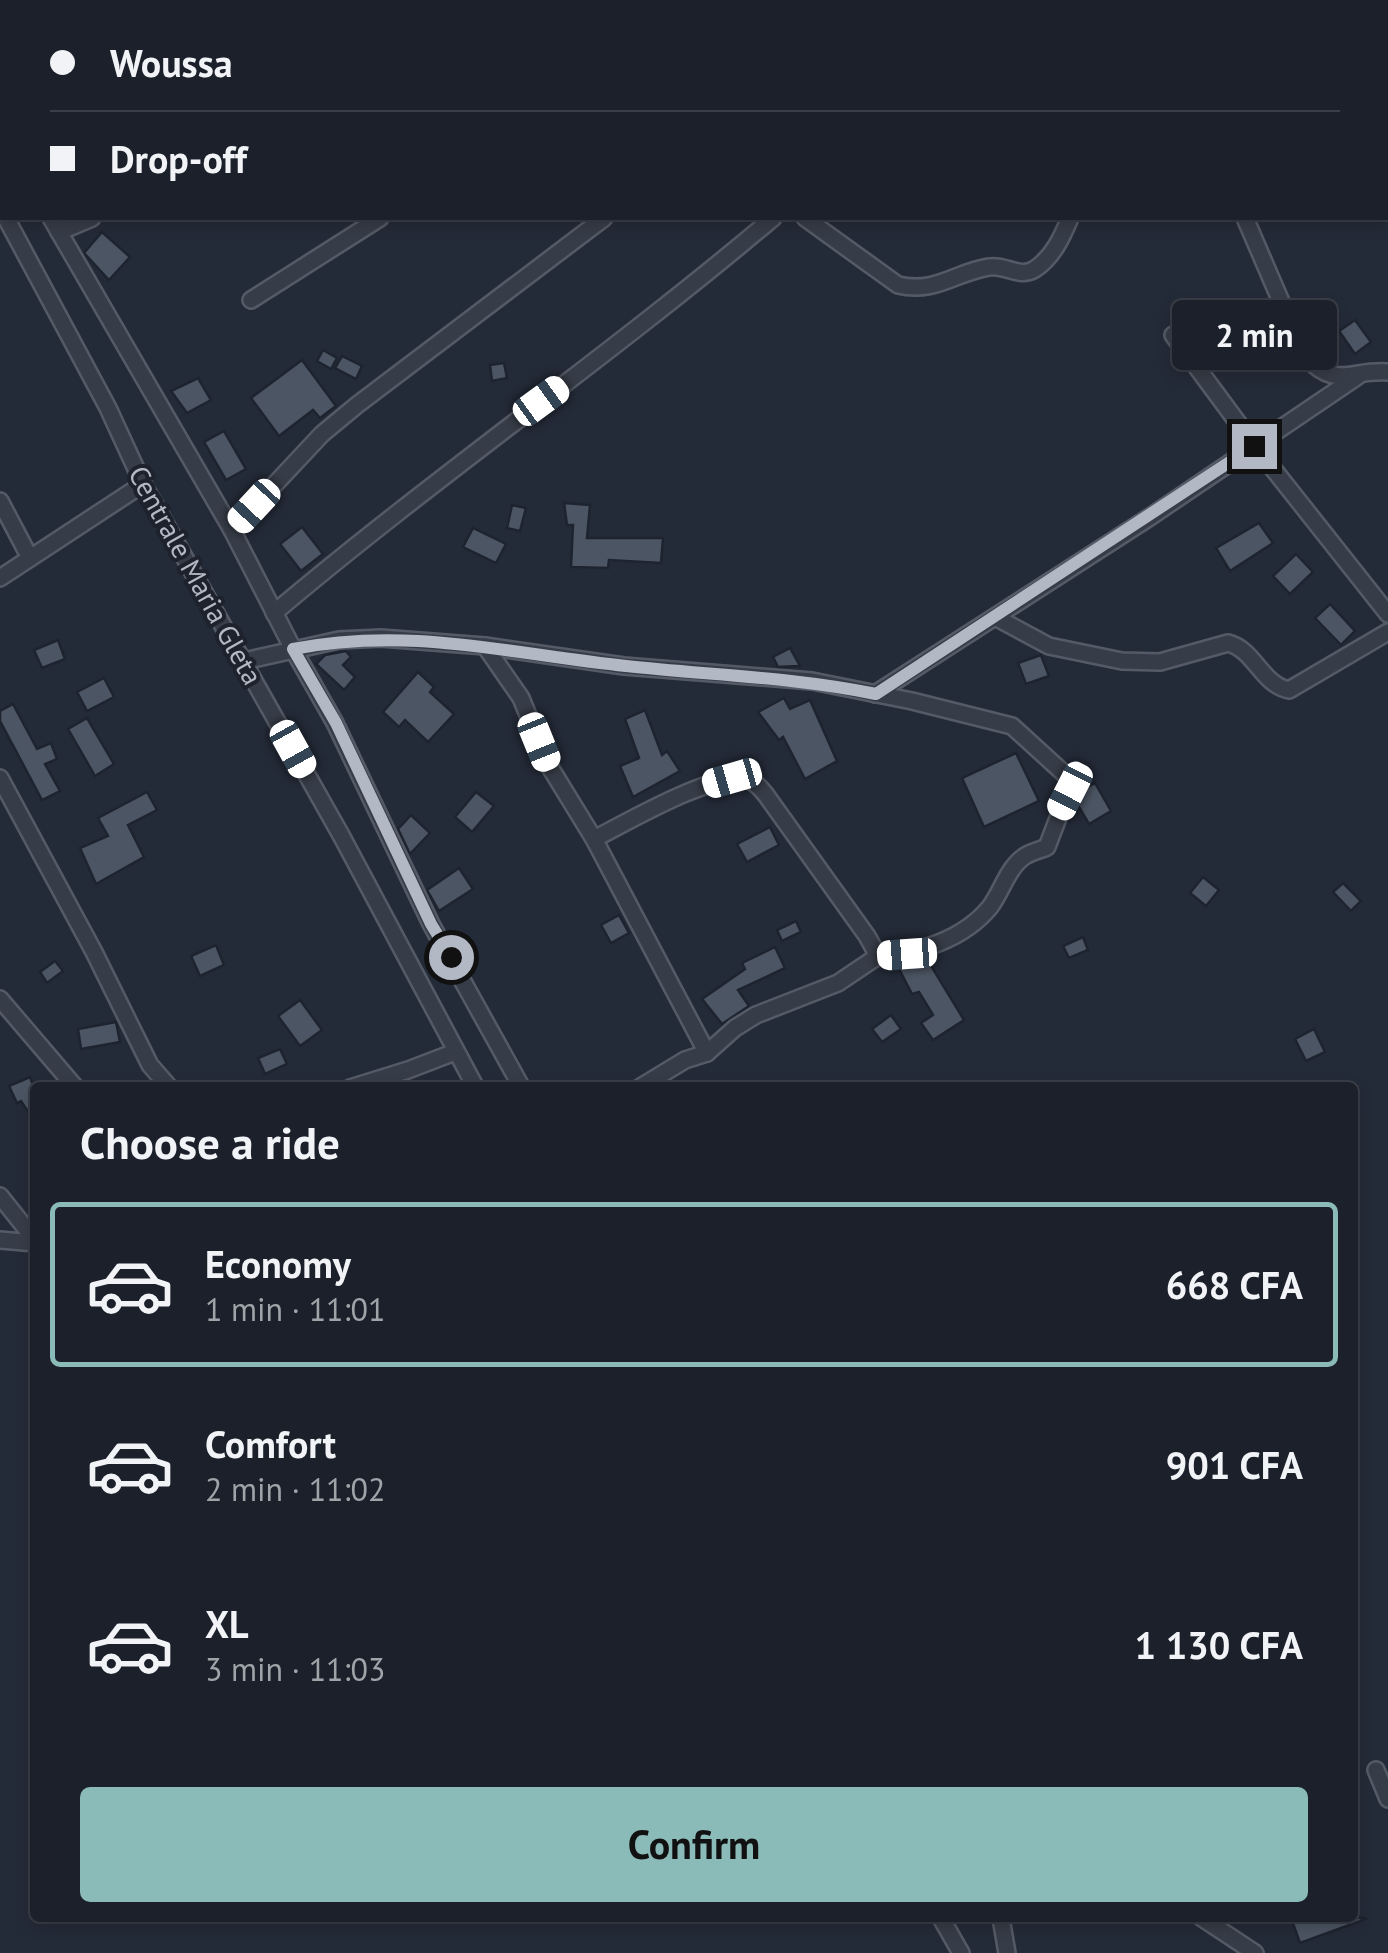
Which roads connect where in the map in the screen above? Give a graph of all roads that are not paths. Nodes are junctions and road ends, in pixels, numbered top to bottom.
1 (7, 220) edge
2 (81, 220) edge
3 (377, 220) edge
4 (601, 220) edge
5 (771, 220) edge
6 (808, 220) edge
7 (1069, 220) edge
8 (1246, 220) edge
9 (55, 225) edge
10 (252, 300) dead end
11 (1173, 335) dead end
12 (1388, 372) edge
13 (1358, 376) junction
14 (1254, 446) junction
15 (142, 484) junction
16 (0, 501) edge
17 (232, 530) junction
18 (30, 558) junction
19 (0, 578) edge
20 (274, 613) junction
21 (1388, 614) edge
22 (994, 617) junction
23 (1388, 632) edge
24 (485, 646) junction
25 (293, 649) junction
26 (244, 661) junction
27 (876, 694) junction
28 (0, 778) edge
29 (594, 839) junction
30 (878, 956) junction
31 (0, 999) edge
32 (455, 1052) junction
33 (707, 1052) junction
34 (71, 1082) edge
35 (165, 1082) edge
36 (369, 1082) edge
37 (472, 1082) edge
38 (519, 1082) edge
39 (649, 1082) edge
40 (0, 1196) edge
41 (30, 1235) edge
42 (0, 1240) edge
43 (30, 1242) edge
44 (1376, 1770) dead end
45 (1388, 1799) edge
46 (943, 1922) edge
47 (1002, 1922) edge
48 (1208, 1922) edge
49 (962, 1953) edge
50 (1007, 1953) edge
51 (1255, 1953) edge

1 - 15 street, Centrale Maria Gleta
2 - 9 street
3 - 10 street
4 - 17 street
5 - 20 street
6 - 7 street
8 - 13 street
9 - 17 street
11 - 14 street
12 - 13 street
13 - 14 street
14 - 21 street
14 - 22 street
15 - 18 street
15 - 26 street, Centrale Maria Gleta
16 - 18 street
17 - 20 street
18 - 19 street
20 - 25 street
22 - 23 street
22 - 27 street
24 - 25 street
24 - 27 street
24 - 29 street
25 - 26 street
25 - 38 street
26 - 32 street, Centrale Maria Gleta
27 - 30 street
28 - 35 street
29 - 30 street
29 - 33 street
30 - 33 street
31 - 34 street
32 - 36 street
32 - 37 street, Centrale Maria Gleta
33 - 39 street
40 - 41 street
42 - 43 street
44 - 45 street
46 - 49 street
47 - 50 street
48 - 51 street

